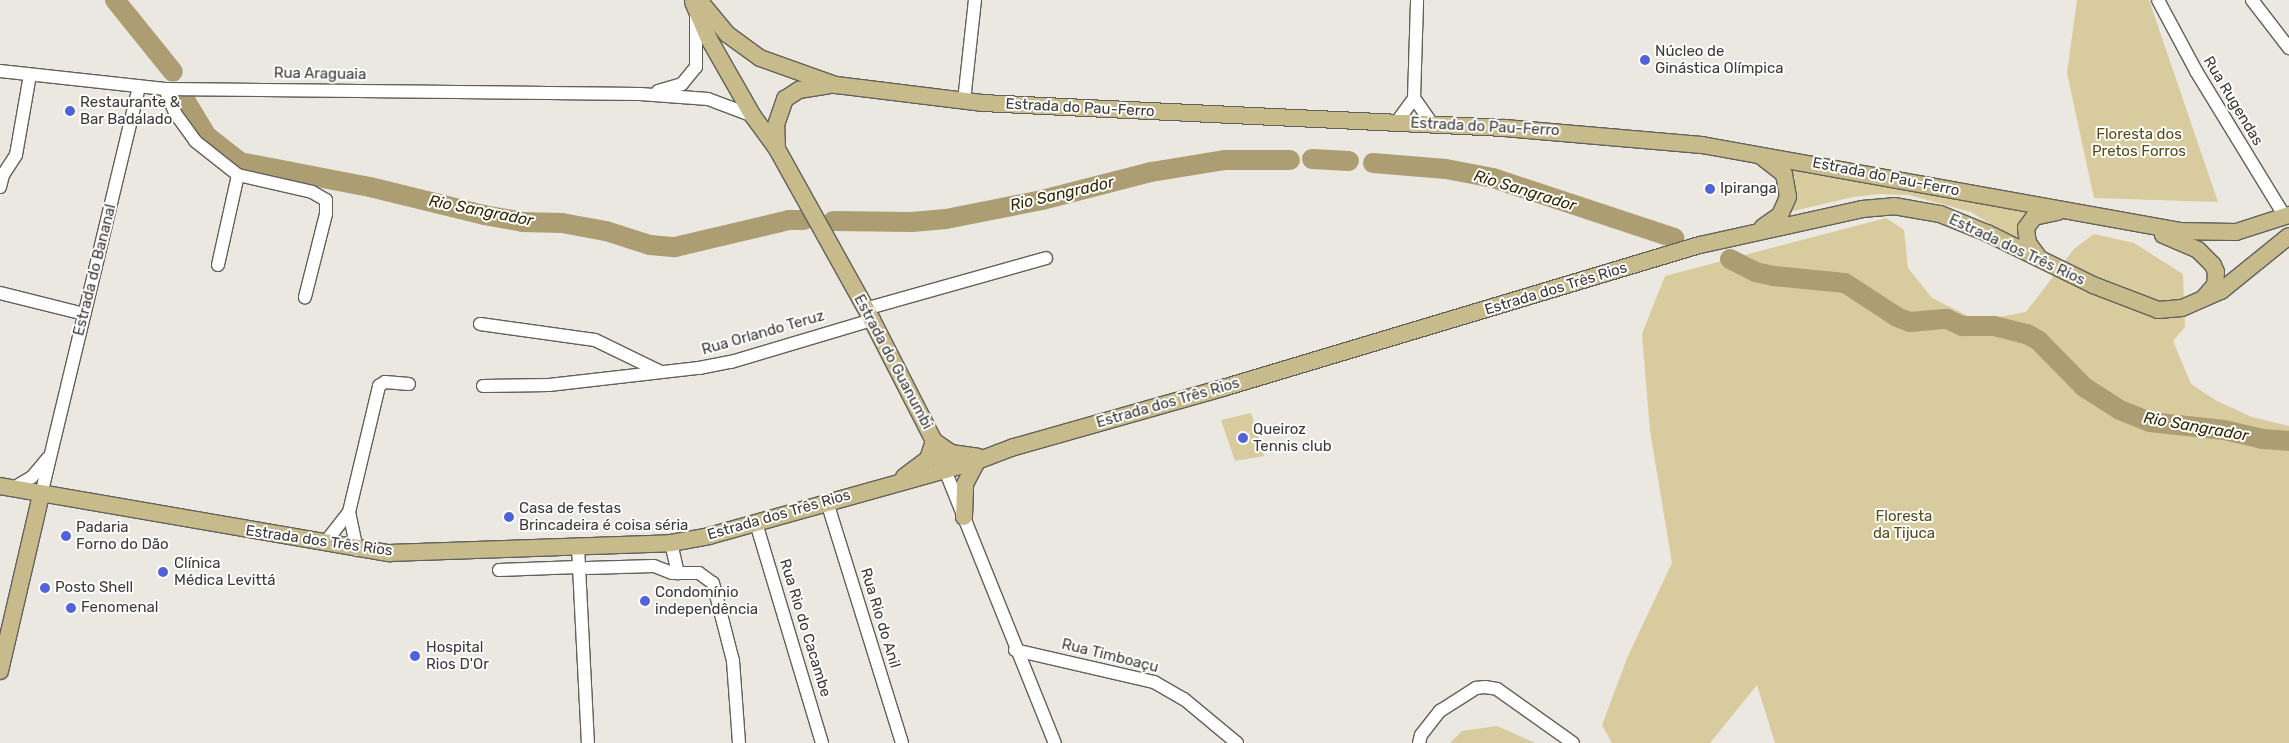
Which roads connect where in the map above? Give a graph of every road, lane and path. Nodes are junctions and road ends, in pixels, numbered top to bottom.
1 (975, 0) edge
2 (1417, 0) edge
3 (2158, 0) edge
4 (2252, 0) edge
5 (696, 5) edge
6 (2289, 48) edge
7 (0, 71) edge
8 (30, 75) junction
9 (836, 85) junction
10 (139, 88) junction
11 (165, 89) junction
12 (640, 94) junction
13 (1414, 98) junction
14 (964, 101) junction
15 (753, 116) junction
16 (1396, 123) junction
17 (1433, 125) junction
18 (777, 149) junction
19 (1758, 154) junction
20 (238, 175) junction
21 (0, 187) edge
22 (2064, 210) junction
23 (2287, 216) edge
24 (2138, 224) junction
25 (1757, 231) junction
26 (2289, 236) edge
27 (1046, 258) dead end
28 (2039, 258) junction
29 (218, 265) dead end
30 (0, 293) edge
31 (305, 297) dead end
32 (2200, 301) junction
33 (84, 314) junction
34 (869, 315) junction
35 (480, 324) dead end
36 (661, 372) junction
37 (409, 384) dead end
38 (483, 386) dead end
39 (934, 442) junction
40 (51, 454) junction
41 (982, 459) junction
42 (944, 470) junction
43 (894, 483) junction
44 (6, 488) edge
45 (41, 496) junction
46 (828, 502) junction
47 (349, 512) junction
48 (964, 517) junction
49 (756, 522) junction
50 (671, 543) junction
51 (324, 544) junction
52 (578, 547) junction
53 (357, 550) junction
54 (583, 567) junction
55 (499, 570) dead end
56 (678, 573) junction
57 (1015, 650) junction
58 (0, 671) edge
59 (588, 743) edge
60 (739, 743) edge
61 (822, 743) edge
62 (902, 743) edge
63 (1055, 743) edge
64 (1237, 743) edge
65 (1419, 743) edge
66 (1573, 743) edge

1 - 14 street
2 - 13 street
3 - 23 street, Rua Rugendas
4 - 6 street
5 - 9 main road, Estrada do Pau-Ferro
5 - 12 street, Rua Araguaia
5 - 15 main road, Estrada do Guanumbi
7 - 8 street, Rua Araguaia
8 - 10 street, Rua Araguaia
8 - 21 street
9 - 14 main road, Estrada do Pau-Ferro
9 - 18 main road
10 - 11 street, Rua Araguaia
10 - 33 street, Estrada do Bananal
11 - 12 street, Rua Araguaia
11 - 20 street
12 - 15 street, Rua Araguaia
13 - 16 street
13 - 17 street
14 - 16 main road, Estrada do Pau-Ferro
15 - 18 main road, Estrada do Guanumbi
16 - 17 main road, Estrada do Pau-Ferro
17 - 19 main road, Estrada do Pau-Ferro
18 - 34 main road, Estrada do Guanumbi
19 - 22 main road, Estrada do Pau-Ferro
19 - 25 main road
20 - 29 street
20 - 31 street
22 - 24 main road, Estrada do Pau-Ferro
22 - 28 main road
23 - 24 main road, Estrada do Pau-Ferro
24 - 32 main road
25 - 28 main road, Estrada dos Três Rios
25 - 41 main road, Estrada dos Três Rios
26 - 32 main road, Estrada dos Três Rios
27 - 34 street, Rua Orlando Teruz
28 - 32 main road, Estrada dos Três Rios
30 - 33 street
33 - 40 street, Estrada do Bananal
34 - 36 street, Rua Orlando Teruz
34 - 39 main road, Estrada do Guanumbi
35 - 36 street
36 - 38 street, Rua Orlando Teruz
37 - 47 street
39 - 41 main road
39 - 42 main road, Estrada do Guanumbi
39 - 43 main road
40 - 44 street, Estrada do Bananal
40 - 45 street, Estrada do Bananal
41 - 42 main road, Estrada dos Três Rios
41 - 48 main road
42 - 43 main road, Estrada dos Três Rios
42 - 48 street, Estrada do Guanumbi
43 - 46 main road, Estrada dos Três Rios
44 - 45 main road, Estrada dos Três Rios
45 - 51 main road, Estrada dos Três Rios
45 - 58 main road, Estrada do Bananal
46 - 49 main road, Estrada dos Três Rios
46 - 62 street, Rua Rio do Anil
47 - 51 street
47 - 53 street
48 - 57 street, Estrada do Guanumbi
49 - 50 main road, Estrada dos Três Rios
49 - 61 street, Rua Rio do Cacambe
50 - 52 main road, Estrada dos Três Rios
50 - 56 street
51 - 53 main road, Estrada dos Três Rios
52 - 53 main road, Estrada dos Três Rios
52 - 54 street
54 - 55 street
54 - 56 street
54 - 59 street
56 - 60 street
57 - 63 street, Estrada do Guanumbi
57 - 64 street, Rua Timboaçu
65 - 66 street

